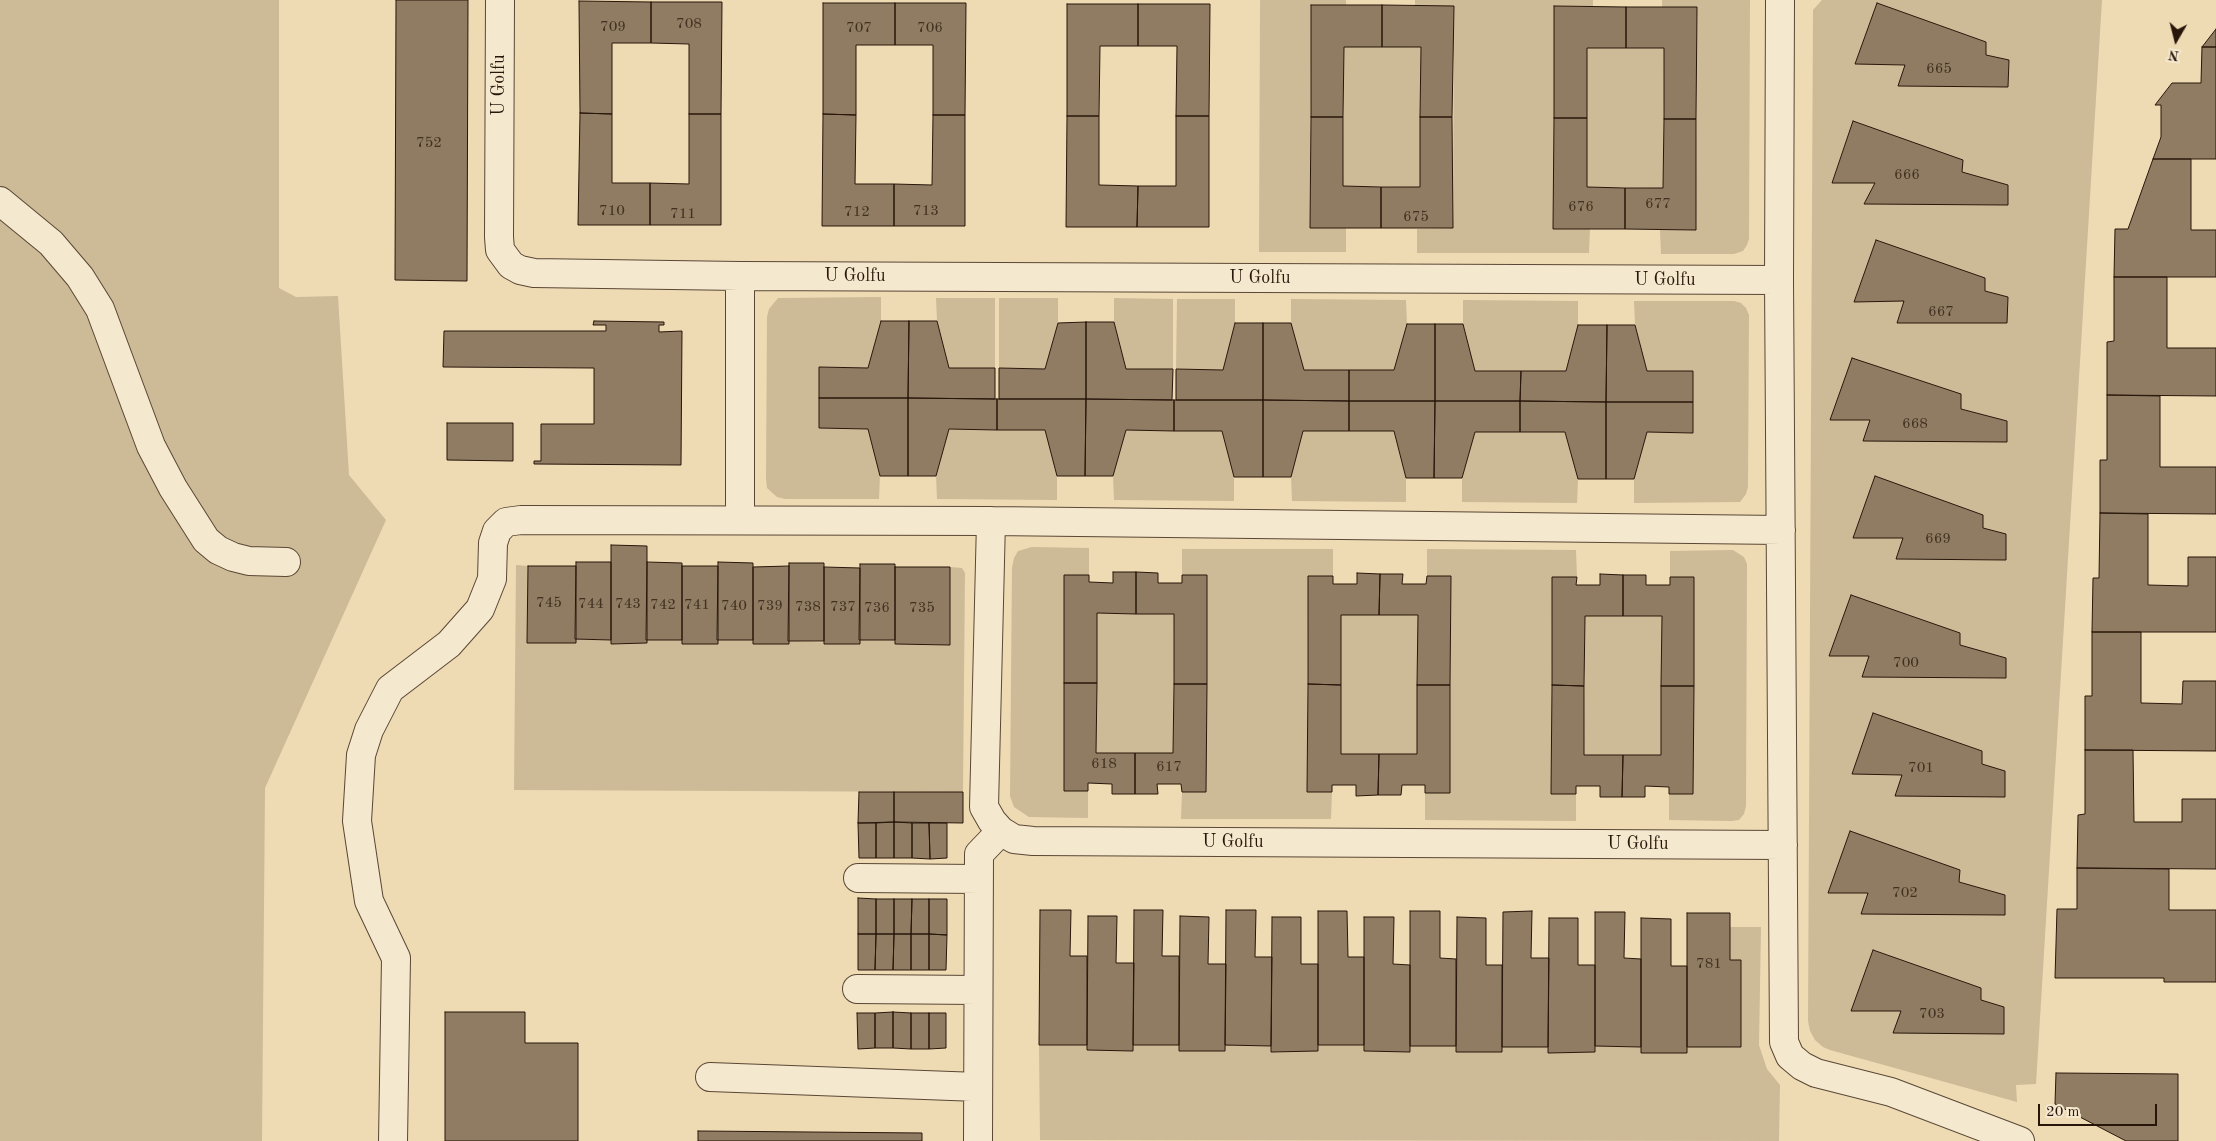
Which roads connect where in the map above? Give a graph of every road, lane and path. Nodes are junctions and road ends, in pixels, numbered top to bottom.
1 (500, 0) edge
2 (1780, 0) edge
3 (0, 201) edge
4 (740, 276) junction
5 (1779, 280) junction
6 (740, 520) junction
7 (991, 521) junction
8 (1781, 530) junction
9 (286, 562) dead end
10 (1001, 831) junction
11 (1783, 845) junction
12 (858, 878) dead end
13 (979, 879) junction
14 (857, 989) dead end
15 (978, 990) junction
16 (710, 1077) dead end
17 (978, 1087) junction
18 (393, 1141) edge
19 (978, 1141) edge
20 (2020, 1141) edge

1 - 4 street, U Golfu
2 - 5 street
3 - 9 street
4 - 5 street, U Golfu
4 - 6 street
5 - 8 street
6 - 7 street
6 - 18 street
7 - 8 street
7 - 10 street
8 - 11 street
10 - 11 street, U Golfu
10 - 13 street
11 - 20 street
12 - 13 street
13 - 15 street
14 - 15 street
15 - 17 street
16 - 17 street
17 - 19 street

